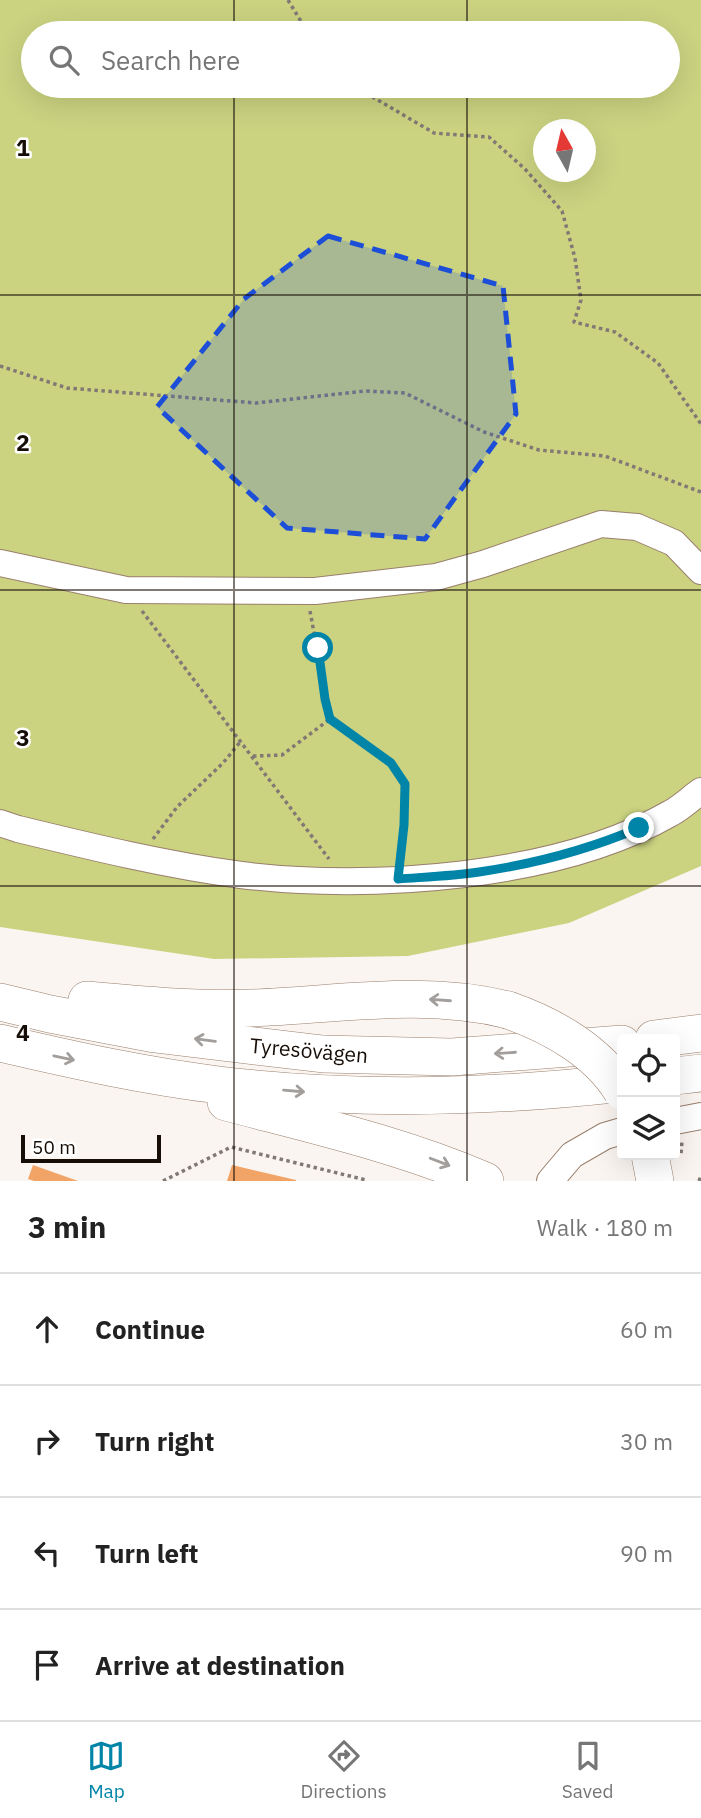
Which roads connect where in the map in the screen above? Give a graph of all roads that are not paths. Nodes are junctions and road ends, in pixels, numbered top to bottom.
1 (0, 563) edge
2 (701, 571) edge
3 (701, 790) edge
4 (0, 823) edge
5 (0, 989) edge
6 (0, 1002) edge
7 (701, 1033) edge
8 (680, 1036) edge
9 (0, 1043) edge
10 (617, 1044) edge
11 (129, 1071) junction
12 (701, 1073) edge
13 (680, 1075) edge
14 (617, 1084) edge
15 (617, 1085) edge
16 (701, 1116) edge
17 (680, 1120) edge
18 (617, 1132) edge
19 (651, 1160) edge
20 (485, 1181) edge
21 (550, 1181) edge
22 (655, 1181) edge

1 - 2 street
3 - 4 street
15 -> 5 highway, bridge
10 -> 6 highway, Tyresövägen
7 - 8 highway
9 -> 11 highway, Tyresövägen
11 -> 14 highway, Tyresövägen
11 -> 20 highway
12 - 13 highway
16 - 17 street
18 - 21 street
19 - 22 highway

